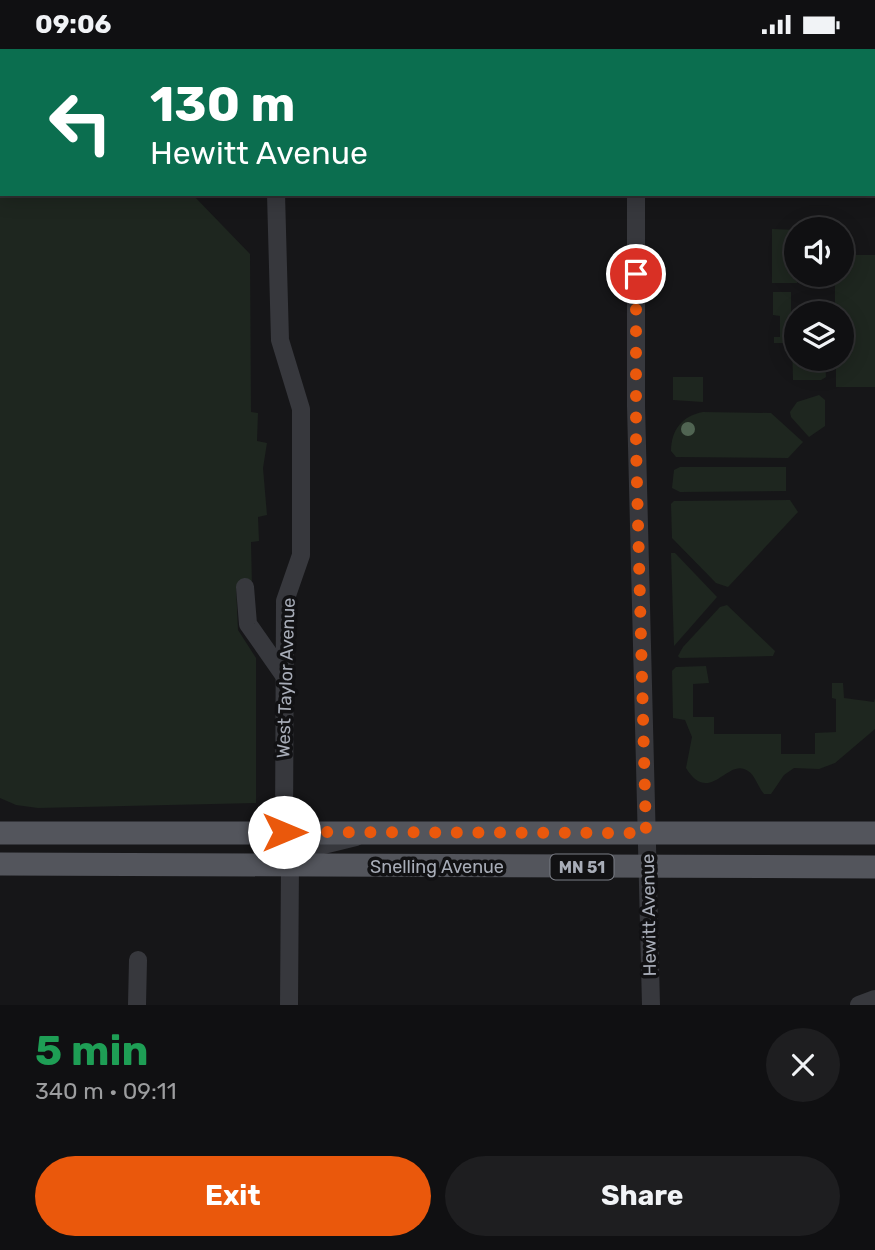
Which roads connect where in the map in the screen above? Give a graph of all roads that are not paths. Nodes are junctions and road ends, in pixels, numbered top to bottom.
1 (276, 196) edge
2 (636, 196) edge
3 (245, 587) dead end
4 (283, 674) junction
5 (0, 818) edge
6 (284, 832) junction
7 (369, 832) junction
8 (9, 833) edge
9 (646, 833) junction
10 (875, 833) edge
11 (289, 866) junction
12 (6, 867) edge
13 (649, 867) junction
14 (875, 867) edge
15 (138, 960) dead end
16 (875, 999) edge
17 (137, 1005) edge
18 (289, 1005) edge
19 (651, 1005) edge
20 (859, 1005) edge

1 - 4 street, West Taylor Avenue
2 - 9 street, Hewitt Avenue
3 - 4 street
4 - 6 street, West Taylor Avenue
5 - 8 main road
6 - 7 main road, Snelling Avenue / MN 51
6 - 8 main road, Snelling Avenue / MN 51
7 - 9 main road, Snelling Avenue / MN 51
7 - 11 street
9 - 10 main road, Snelling Avenue / MN 51
9 - 13 street, Hewitt Avenue
11 - 12 main road, Snelling Avenue / MN 51
11 - 13 main road, Snelling Avenue / MN 51
11 - 18 street
13 - 14 main road, Snelling Avenue / MN 51
13 - 19 street, Hewitt Avenue
15 - 17 street
16 - 20 street

